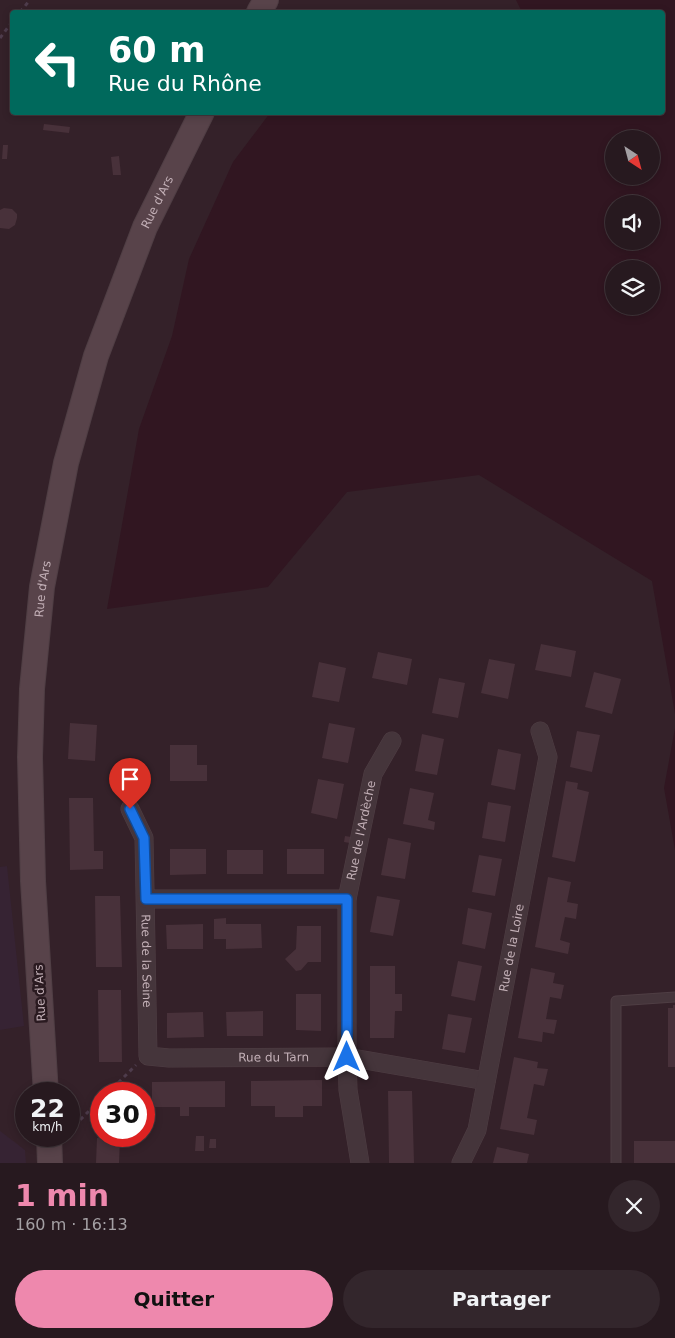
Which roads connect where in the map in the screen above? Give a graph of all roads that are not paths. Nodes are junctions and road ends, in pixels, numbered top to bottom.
1 (201, 115) edge
2 (540, 731) dead end
3 (392, 741) dead end
4 (130, 809) dead end
5 (146, 899) junction
6 (347, 899) junction
7 (675, 997) edge
8 (148, 1056) joint
9 (347, 1057) junction
10 (486, 1081) junction
11 (45, 1082) edge
12 (49, 1147) edge
13 (50, 1163) edge
14 (360, 1163) edge
15 (461, 1163) edge
16 (616, 1163) edge

1 - 11 main road, Rue d'Ars
2 - 10 street, Rue de la Loire
3 - 6 street, Rue de l'Ardèche
4 - 5 street, Rue de la Seine
5 - 6 street
5 - 8 street, Rue de la Seine
6 - 9 street, Rue de l'Ardèche
7 - 16 lane
8 - 9 street, Rue du Tarn
9 - 10 street, Rue du Tarn
9 - 14 street, Rue de l'Ardèche
10 - 15 street, Rue de la Loire
12 - 13 main road

